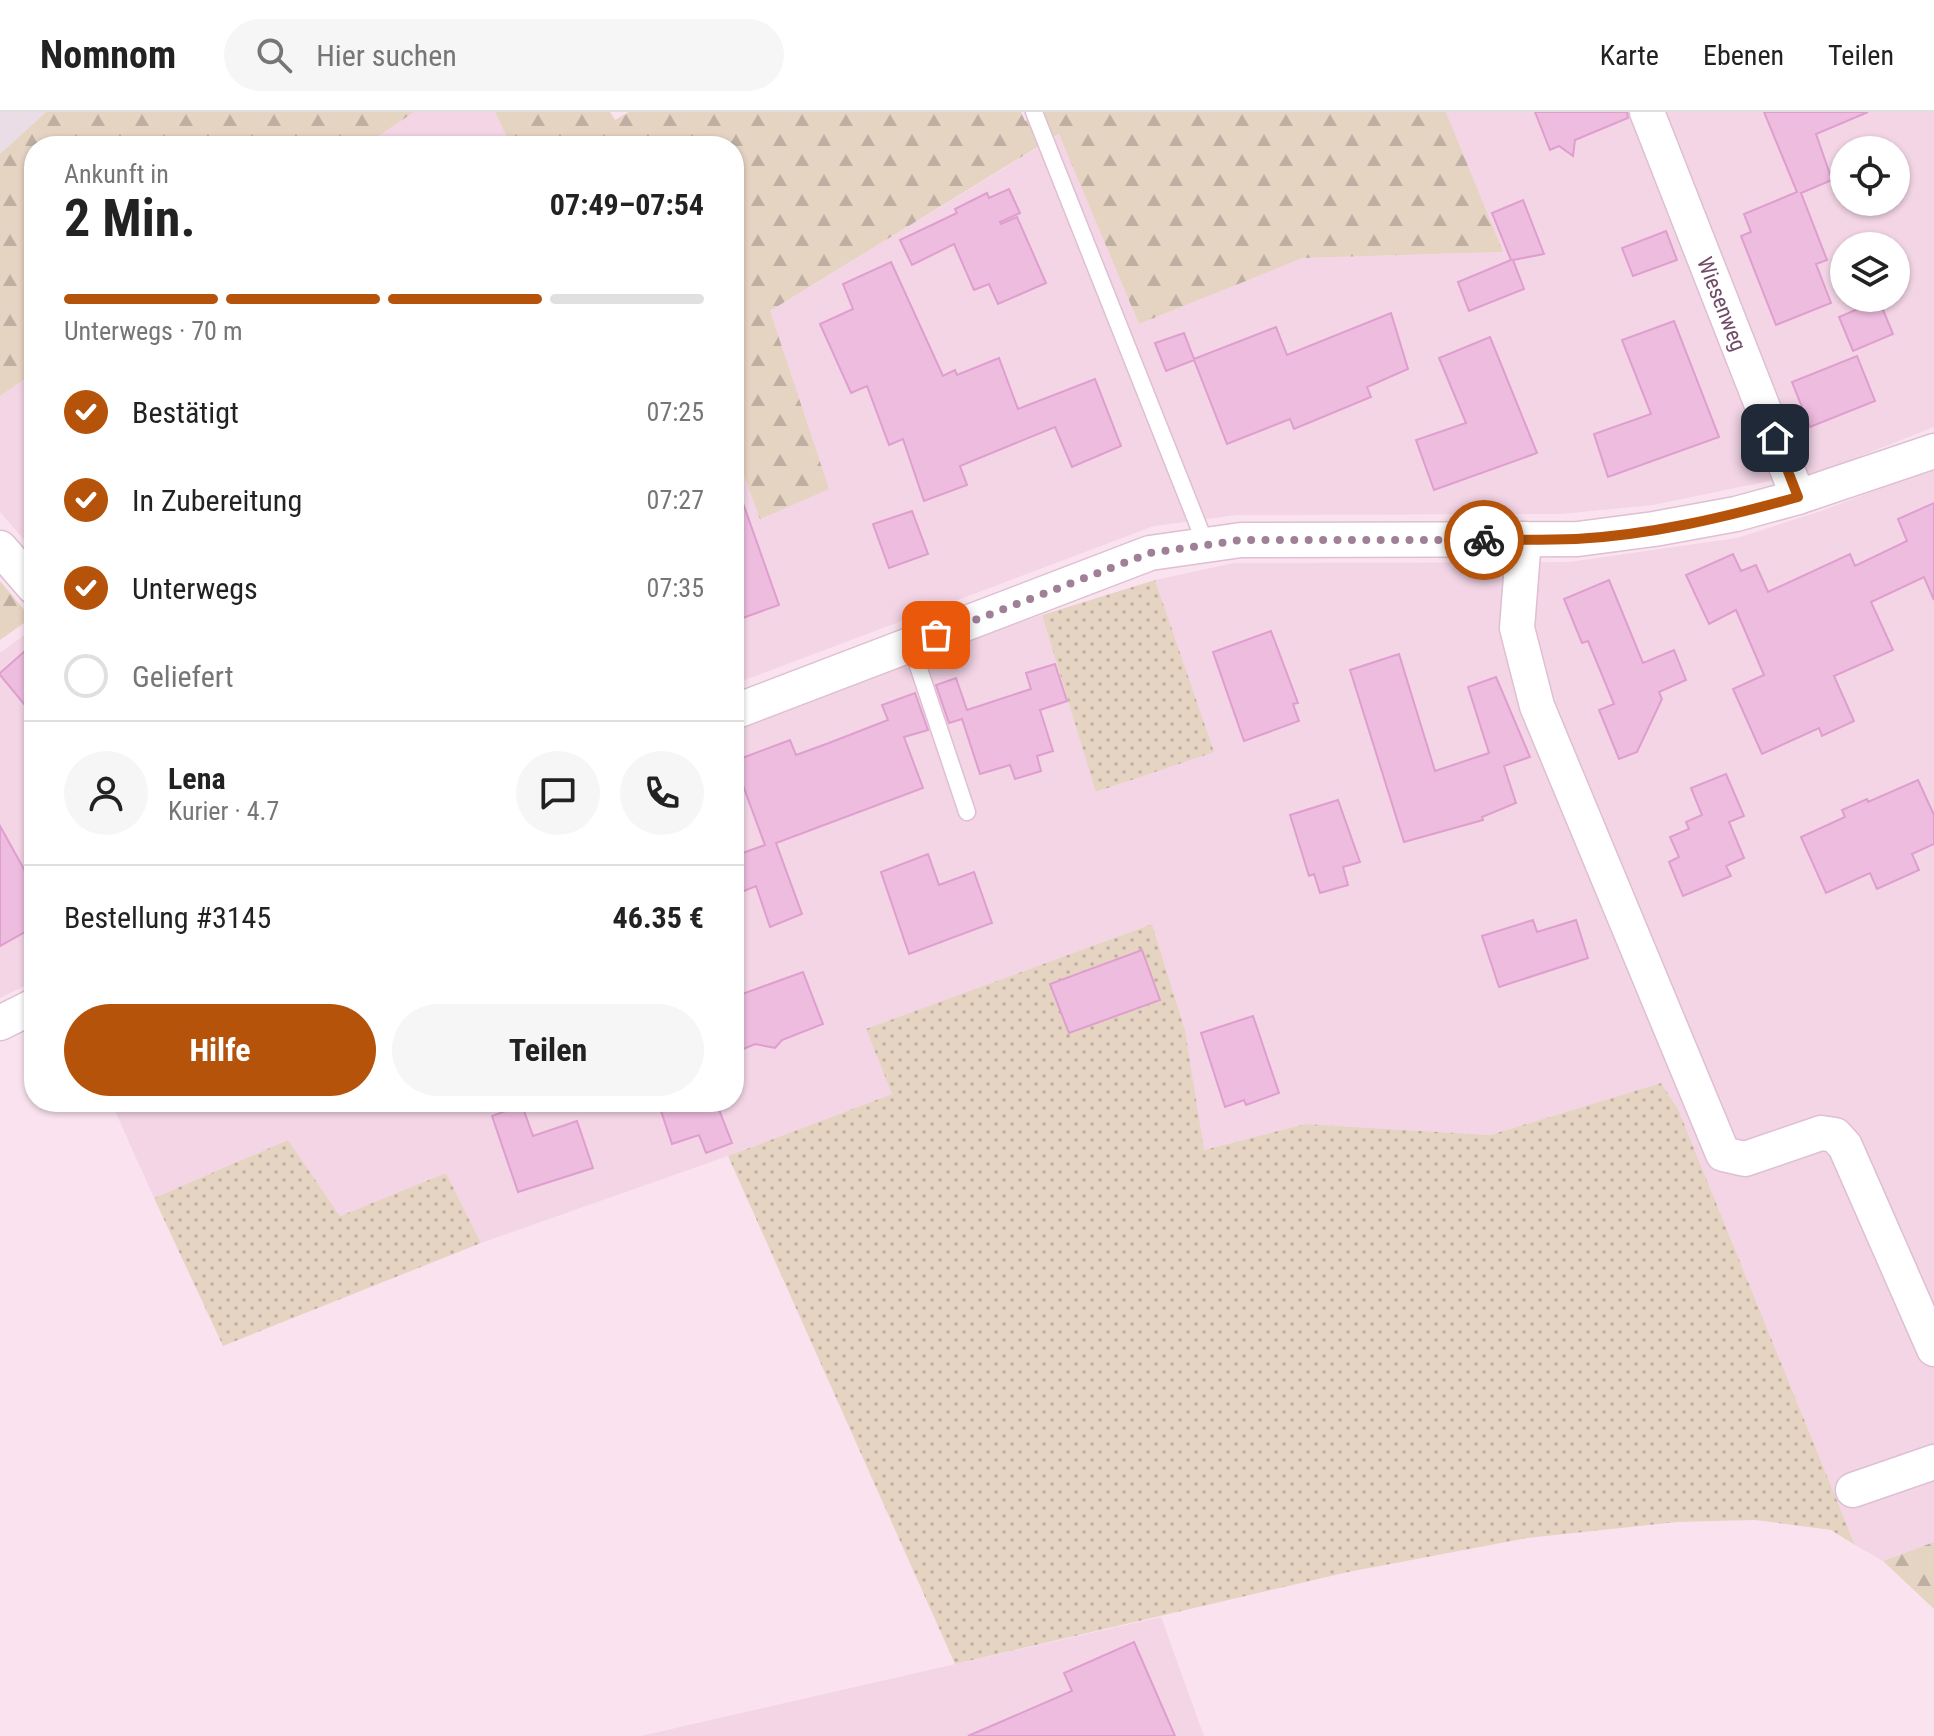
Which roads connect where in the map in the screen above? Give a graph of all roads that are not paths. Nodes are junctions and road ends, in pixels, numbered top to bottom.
1 (1034, 112) edge
2 (1647, 112) edge
3 (1934, 451) edge
4 (1798, 497) junction
5 (1524, 539) junction
6 (1206, 545) junction
7 (0, 548) edge
8 (24, 576) edge
9 (911, 645) junction
10 (744, 708) edge
11 (967, 812) dead end
12 (24, 1011) edge
13 (0, 1023) edge
14 (1934, 1349) edge
15 (1934, 1462) edge
16 (1853, 1490) dead end

1 - 6 lane
2 - 4 street, Wiesenweg
3 - 4 street
4 - 5 street
5 - 6 street
5 - 14 street
6 - 9 street
7 - 8 street
9 - 10 street
9 - 11 lane
12 - 13 street
15 - 16 street

